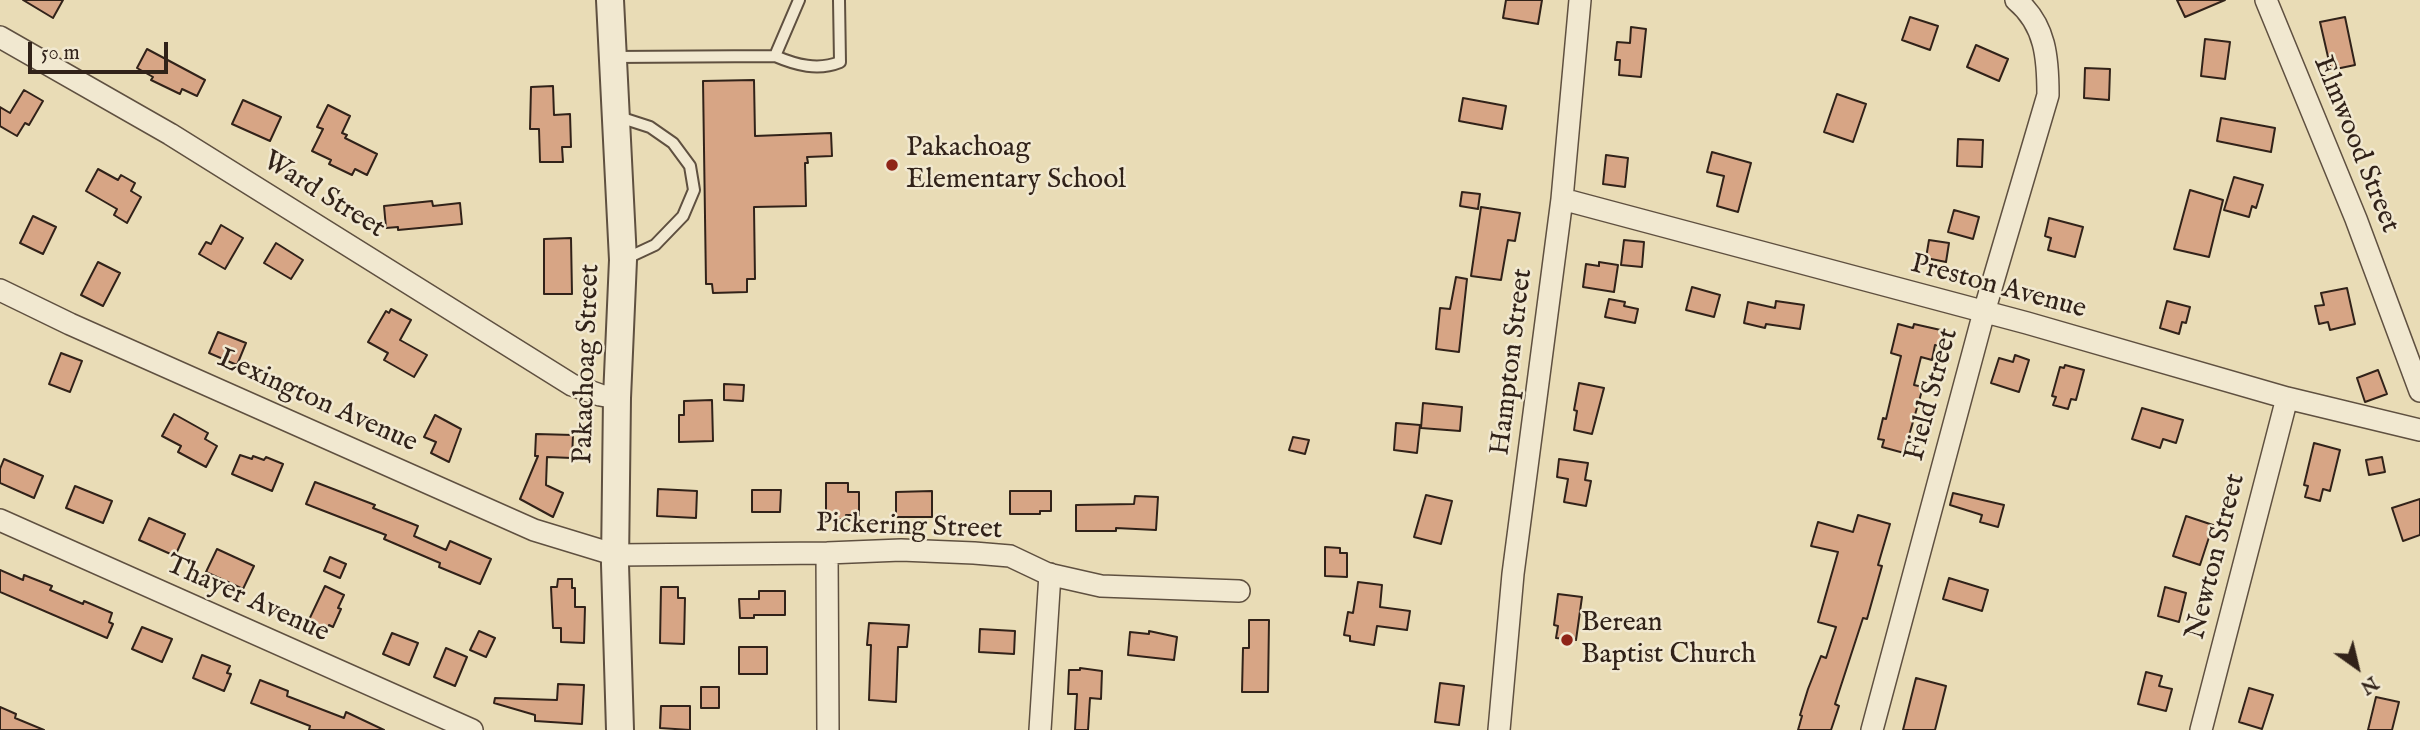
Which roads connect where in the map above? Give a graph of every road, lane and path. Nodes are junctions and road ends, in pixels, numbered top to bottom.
1 (610, 0) edge
2 (799, 0) edge
3 (839, 0) edge
4 (1580, 0) edge
5 (2016, 0) edge
6 (2266, 0) edge
7 (0, 37) edge
8 (775, 56) junction
9 (613, 57) junction
10 (616, 116) junction
11 (1562, 199) junction
12 (623, 260) junction
13 (0, 290) edge
14 (1984, 312) junction
15 (2420, 391) edge
16 (617, 398) junction
17 (2287, 398) junction
18 (2420, 430) edge
19 (0, 520) edge
20 (827, 553) junction
21 (616, 555) junction
22 (1050, 574) junction
23 (1239, 591) dead end
24 (472, 730) edge
25 (620, 730) edge
26 (828, 730) edge
27 (1040, 730) edge
28 (1499, 730) edge
29 (1872, 730) edge
30 (2201, 730) edge

1 - 9 street, Pakachoag Street
2 - 8 lane
3 - 8 lane
4 - 11 street, Hampton Street
5 - 14 street, Field Street
6 - 15 street, Elmwood Street
7 - 16 street, Ward Street
8 - 9 lane
9 - 10 street, Pakachoag Street
10 - 12 street, Pakachoag Street
10 - 12 lane
11 - 14 street, Preston Avenue
11 - 28 street, Hampton Street
12 - 16 street, Pakachoag Street
13 - 21 street, Lexington Avenue
14 - 17 street, Preston Avenue
14 - 29 street, Field Street
16 - 21 street, Pakachoag Street
17 - 18 street, Preston Avenue
17 - 30 street, Newton Street
19 - 24 street, Thayer Avenue
20 - 21 street, Pickering Street
20 - 22 street, Pickering Street
20 - 26 street
21 - 25 street, Pakachoag Street
22 - 23 street, Pickering Street
22 - 27 street

